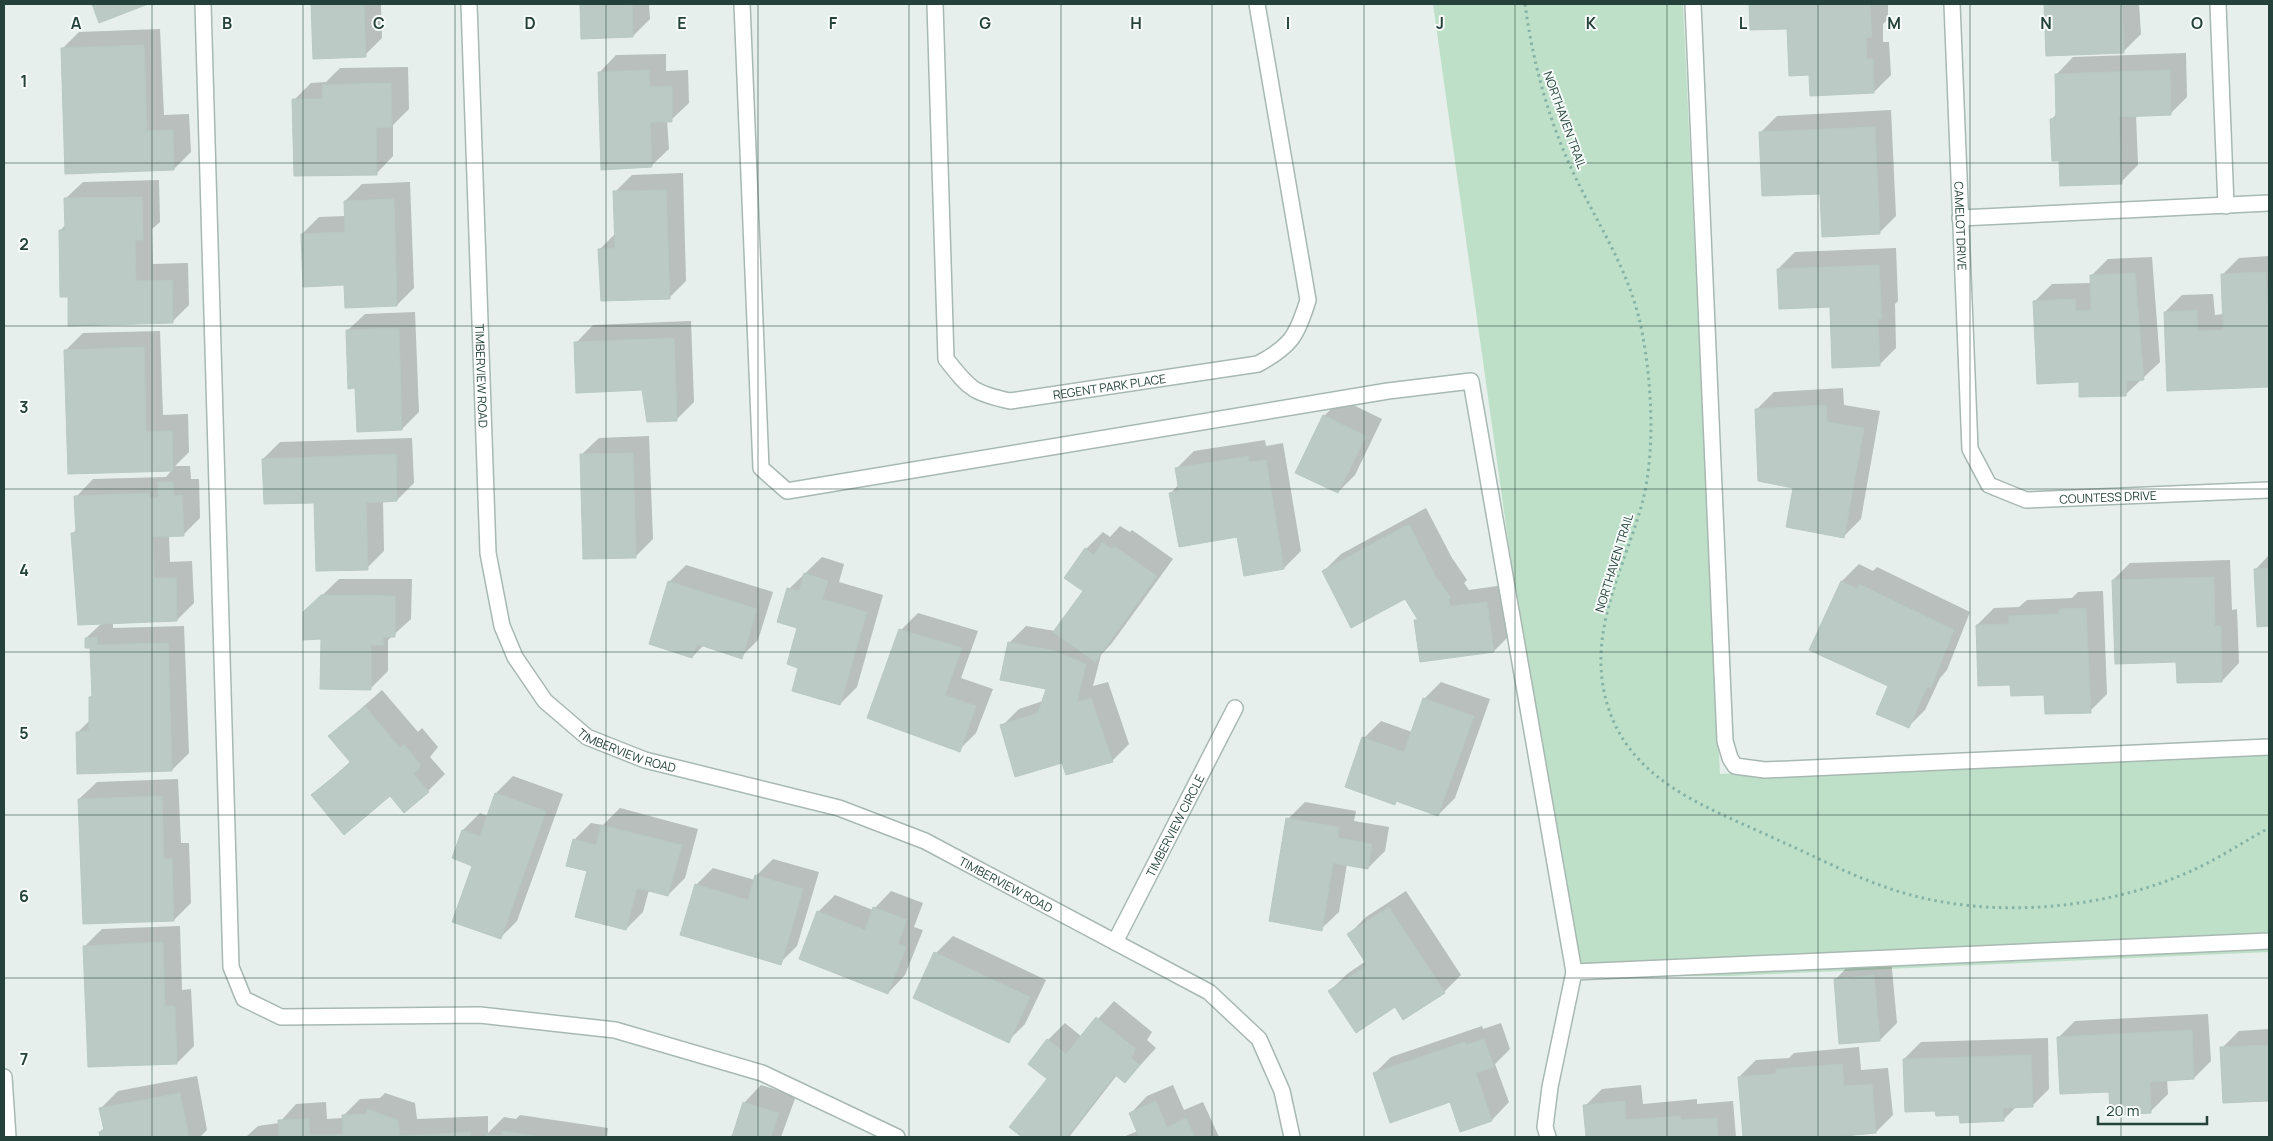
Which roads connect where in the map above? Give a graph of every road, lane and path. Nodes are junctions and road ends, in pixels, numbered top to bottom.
1 (203, 4) edge
2 (468, 4) edge
3 (742, 4) edge
4 (935, 4) edge
5 (1257, 4) edge
6 (1525, 4) edge
7 (1693, 4) edge
8 (1952, 4) edge
9 (2218, 4) edge
10 (2269, 203) edge
11 (2226, 206) junction
12 (1960, 218) junction
13 (1970, 449) joint
14 (2269, 490) edge
15 (1235, 708) dead end
16 (2269, 747) edge
17 (2269, 828) edge
18 (2269, 941) edge
19 (1115, 942) junction
20 (1574, 972) junction
21 (4, 1077) edge
22 (8, 1137) edge
23 (897, 1137) edge
24 (1292, 1137) edge
25 (1548, 1137) edge

1 - 23 street
2 - 19 street, TIMBERVIEW ROAD
3 - 20 street
4 - 5 street, REGENT PARK PLACE
6 - 17 path, NORTHAVEN TRAIL
7 - 16 street
8 - 12 street, CAMELOT DRIVE
9 - 11 street
10 - 11 street
11 - 12 street
12 - 13 street, CAMELOT DRIVE
13 - 14 street, COUNTESS DRIVE
15 - 19 street, TIMBERVIEW CIRCLE
18 - 20 street
19 - 24 street, TIMBERVIEW ROAD
20 - 25 street
21 - 22 street

